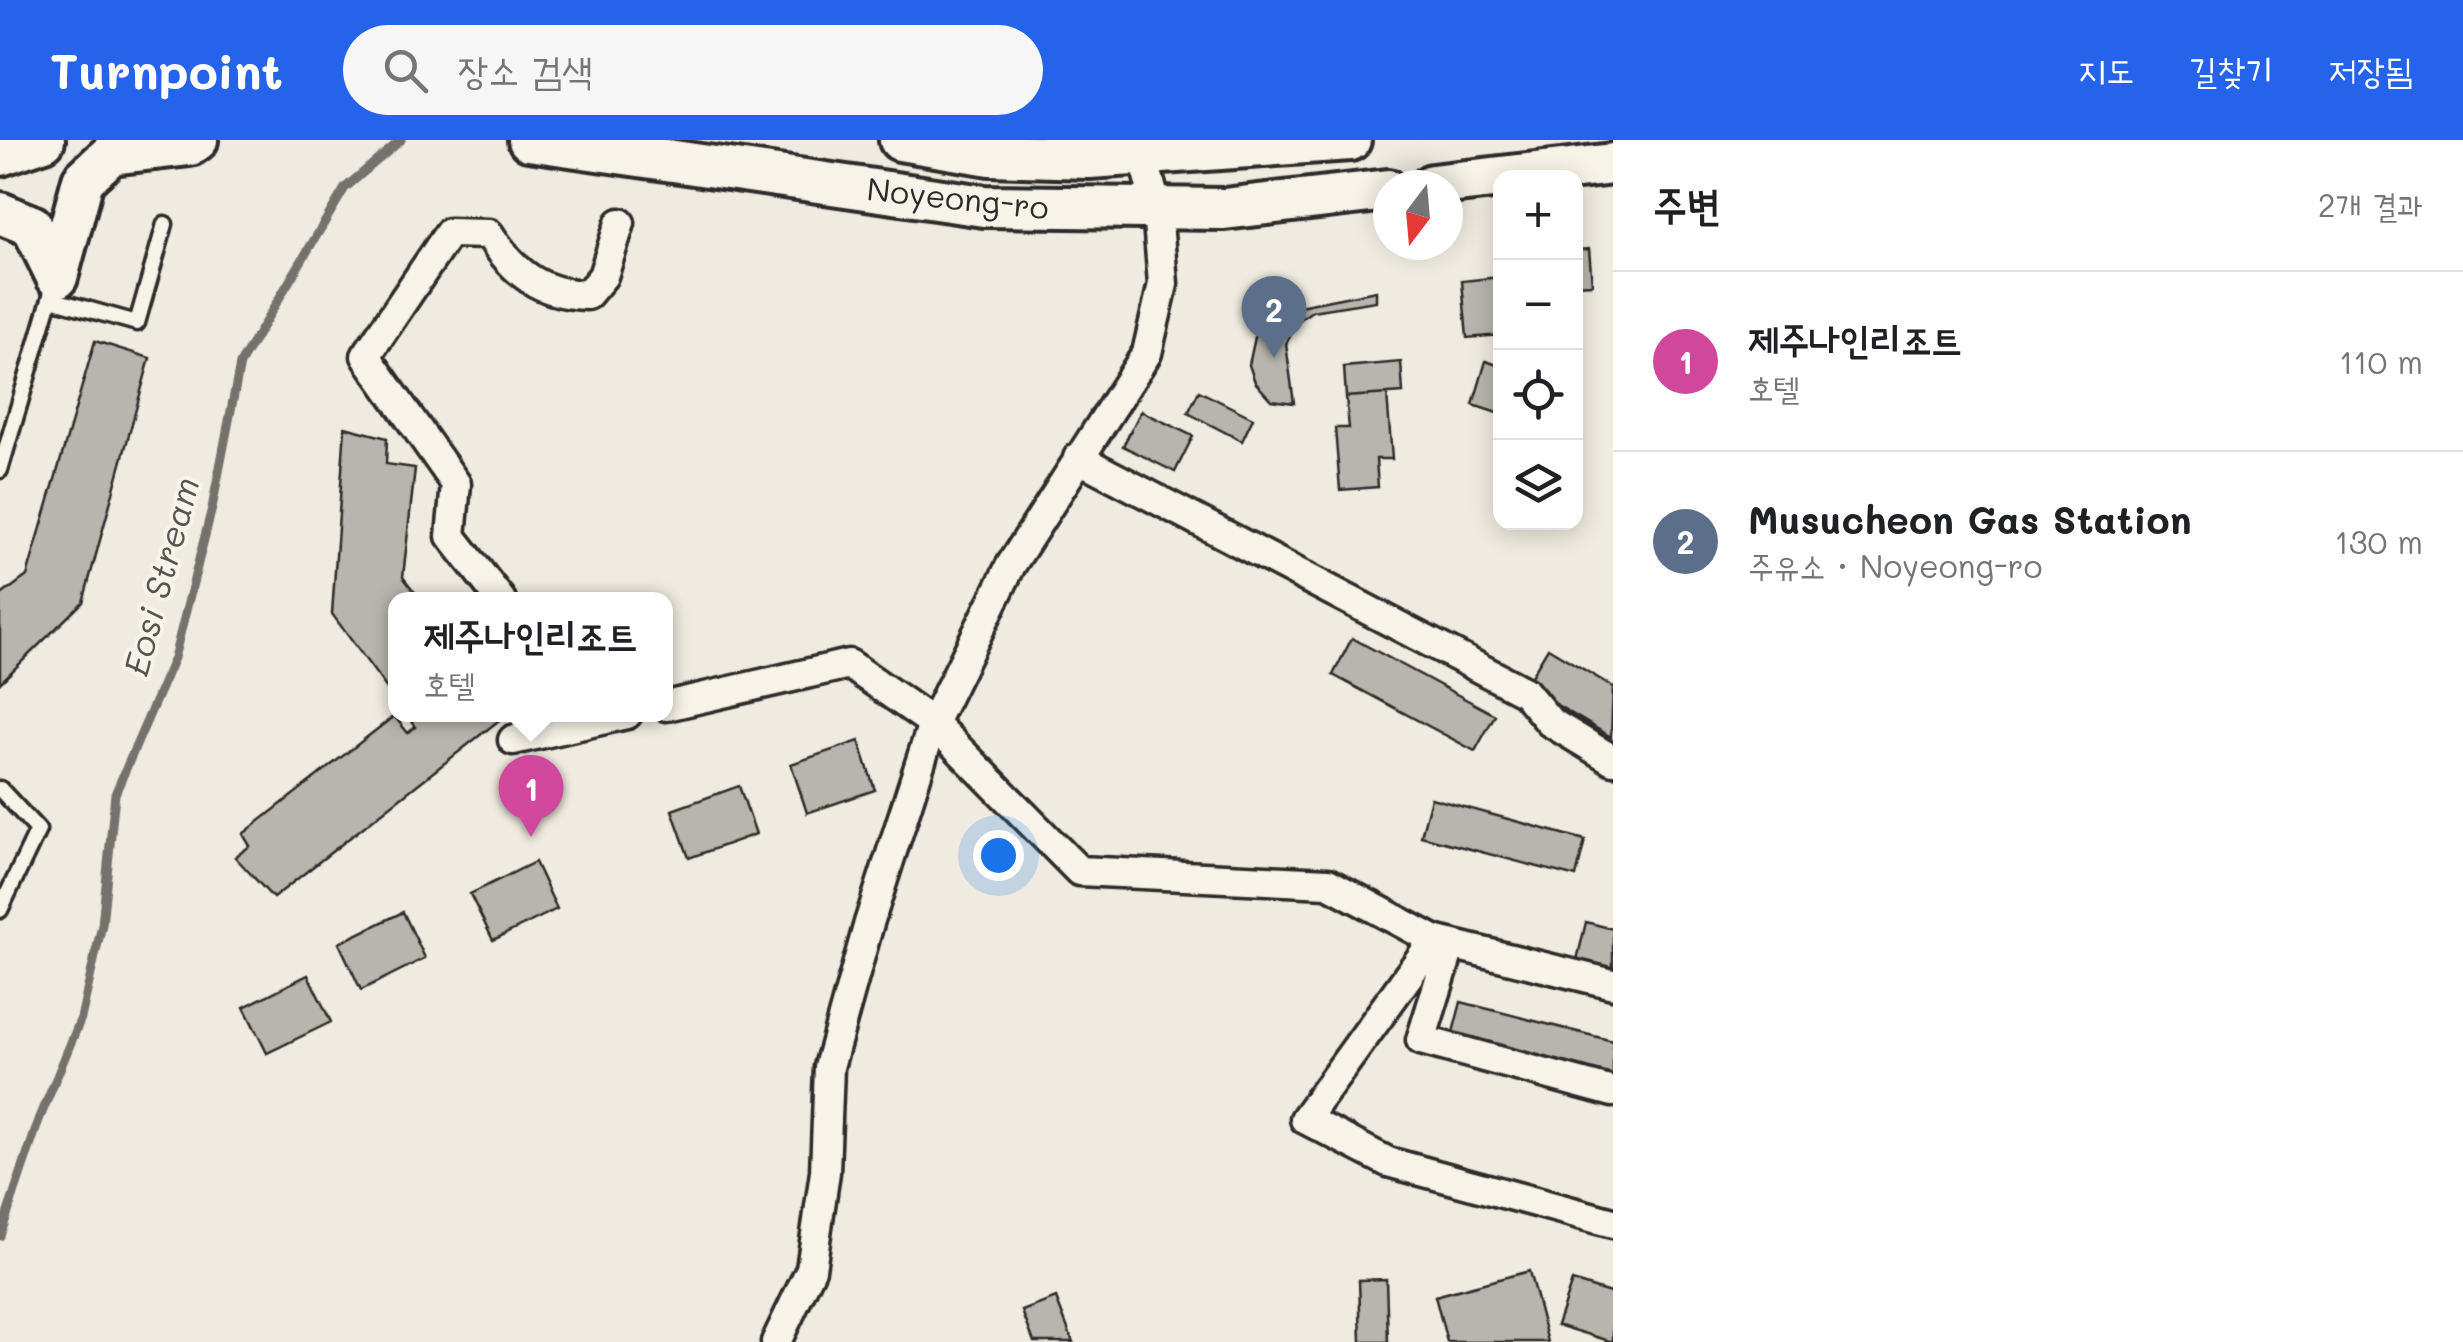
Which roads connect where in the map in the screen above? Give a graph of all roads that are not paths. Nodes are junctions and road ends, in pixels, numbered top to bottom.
1 (44, 140) edge
2 (197, 140) edge
3 (529, 140) edge
4 (900, 140) edge
5 (1350, 140) edge
6 (0, 155) edge
7 (1143, 157) junction
8 (1613, 164) edge
9 (1463, 181) edge
10 (1373, 192) edge
11 (1157, 208) junction
12 (0, 213) edge
13 (620, 223) dead end
14 (165, 224) dead end
15 (54, 288) junction
16 (1078, 458) junction
17 (0, 470) edge
18 (496, 592) edge
19 (673, 704) edge
20 (580, 722) edge
21 (933, 722) junction
22 (513, 740) dead end
23 (1613, 760) edge
24 (0, 788) edge
25 (0, 910) edge
26 (1442, 942) junction
27 (1613, 984) edge
28 (1613, 1092) edge
29 (1613, 1223) edge
30 (776, 1342) edge

1 - 6 main road
2 - 15 main road
3 - 11 main road, Noyeong-ro
4 - 7 main road, Noyeong-ro
5 - 7 main road, Noyeong-ro
7 - 11 street
8 - 9 main road
10 - 11 main road, Noyeong-ro
11 - 16 street
12 - 15 main road
13 - 18 street
14 - 15 lane
15 - 17 lane
16 - 21 street
16 - 23 street
19 - 21 street
20 - 22 street
21 - 26 street
21 - 30 street
24 - 25 lane
26 - 27 street
26 - 28 street
26 - 29 street

